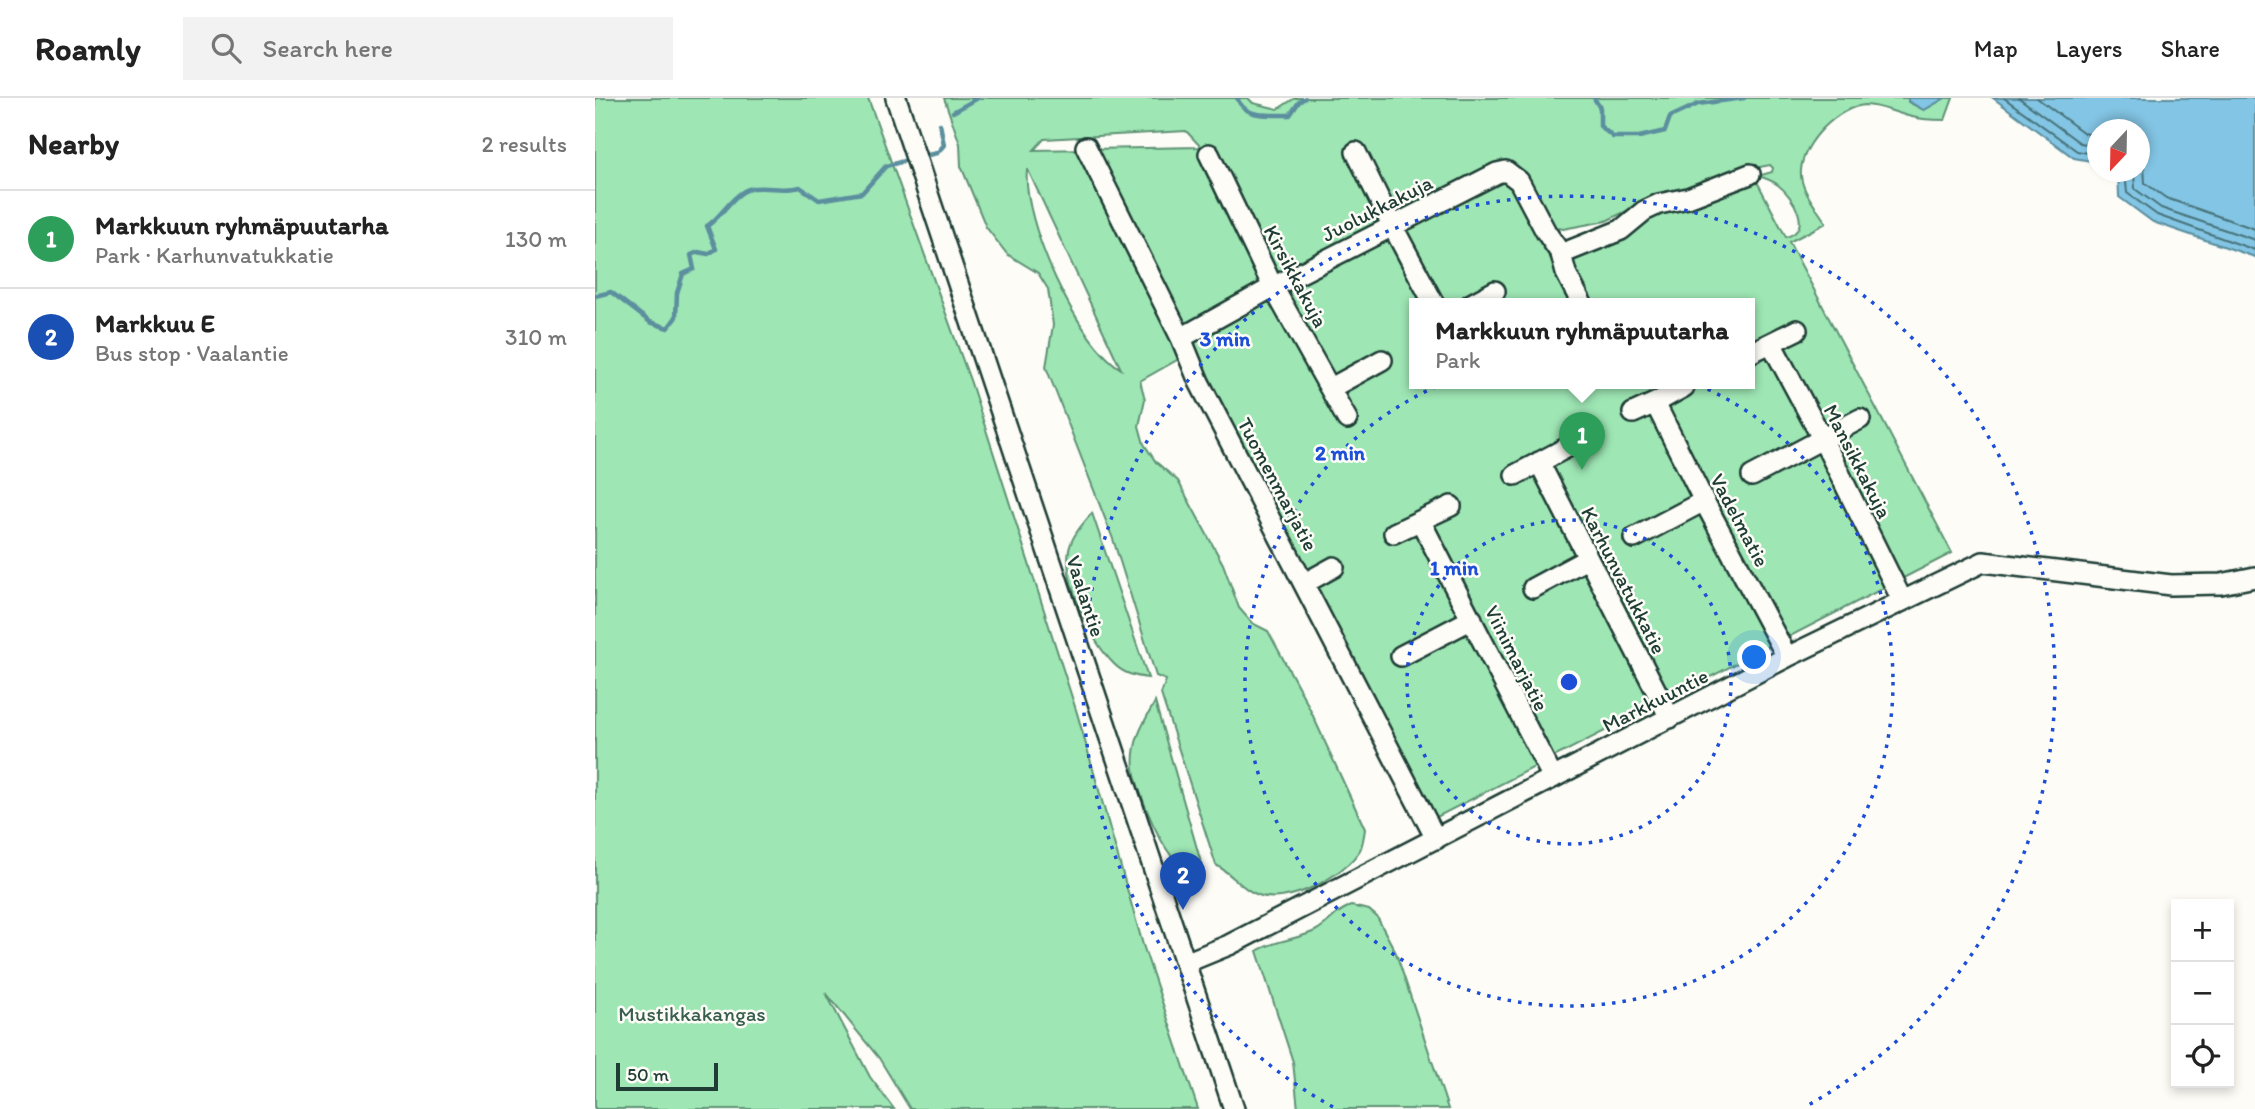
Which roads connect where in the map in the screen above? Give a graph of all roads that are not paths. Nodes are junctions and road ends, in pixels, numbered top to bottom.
1 (896, 98) edge
2 (1086, 147) dead end
3 (1356, 152) dead end
4 (1209, 154) dead end
5 (1750, 174) dead end
6 (1392, 225) junction
7 (1561, 254) junction
8 (1273, 287) junction
9 (1495, 290) dead end
10 (1431, 298) edge
11 (1481, 298) edge
12 (1579, 298) edge
13 (1797, 330) dead end
14 (1181, 338) junction
15 (1771, 342) junction
16 (1755, 350) edge
17 (1382, 360) dead end
18 (1331, 388) junction
19 (1680, 389) edge
20 (1655, 403) junction
21 (1633, 413) dead end
22 (1347, 419) dead end
23 (1860, 419) dead end
24 (1822, 438) junction
25 (1566, 448) dead end
26 (1539, 462) junction
27 (1515, 475) dead end
28 (1752, 476) dead end
29 (1704, 501) junction
30 (1451, 506) dead end
31 (1421, 522) junction
32 (1394, 533) dead end
33 (1634, 538) dead end
34 (1587, 559) junction
35 (1334, 567) dead end
36 (1305, 583) junction
37 (2253, 583) edge
38 (1533, 588) dead end
39 (1902, 600) junction
40 (1472, 619) junction
41 (1401, 656) dead end
42 (1787, 657) junction
43 (1670, 718) junction
44 (1553, 778) junction
45 (1436, 839) junction
46 (1185, 963) junction
47 (1234, 1109) edge

1 - 46 street, Vaalantie
2 - 14 street, Tuomenmarjatie
3 - 6 street
4 - 8 street, Kirsikkakuja
5 - 7 street
6 - 7 street, Juolukkakuja
6 - 8 street, Juolukkakuja
6 - 10 street
7 - 12 street, Juolukkakuja
8 - 14 street, Juolukkakuja
8 - 18 street, Kirsikkakuja
9 - 11 street
13 - 15 street
14 - 36 street, Tuomenmarjatie
15 - 16 street
15 - 24 street, Mansikkakuja
17 - 18 street
18 - 22 street, Kirsikkakuja
19 - 20 street
20 - 21 street
20 - 29 street, Vadelmatie
23 - 24 street
24 - 28 street
24 - 39 street, Mansikkakuja
25 - 26 street
26 - 27 street
26 - 34 street, Karhunvatukkatie
29 - 33 street
29 - 42 street, Vadelmatie
30 - 31 street
31 - 32 street
31 - 40 street, Viinimarjatie
34 - 38 street
34 - 43 street, Karhunvatukkatie
35 - 36 street
36 - 45 street, Tuomenmarjatie
37 - 39 street, Markkuuntie
39 - 42 street, Markkuuntie
40 - 41 street
40 - 44 street, Viinimarjatie
42 - 43 street, Markkuuntie
43 - 44 street, Markkuuntie
44 - 45 street, Markkuuntie
45 - 46 street, Markkuuntie
46 - 47 street, Vaalantie

